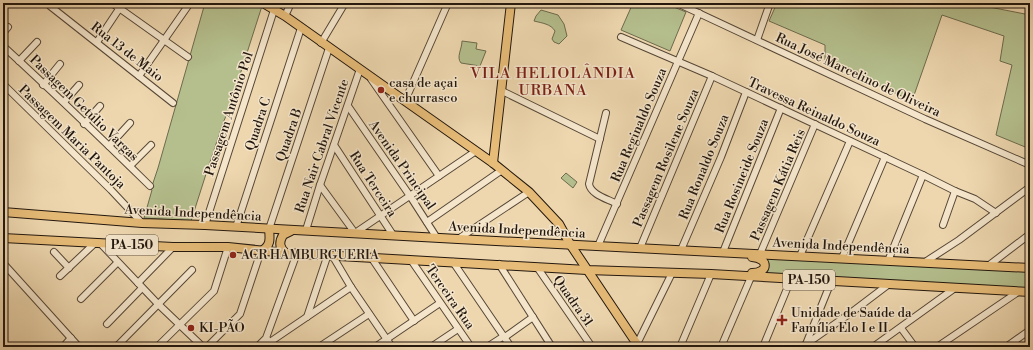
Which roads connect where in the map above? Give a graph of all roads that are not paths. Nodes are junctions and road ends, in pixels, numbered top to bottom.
1 (50, 3) edge
2 (112, 3) edge
3 (189, 3) edge
4 (291, 3) edge
5 (345, 3) edge
6 (448, 3) edge
7 (511, 3) edge
8 (677, 3) edge
9 (770, 3) edge
10 (265, 4) edge
11 (122, 6) edge
12 (274, 10) junction
13 (699, 13) junction
14 (285, 16) junction
15 (8, 27) dead end
16 (301, 28) junction
17 (3, 33) edge
18 (620, 36) dead end
19 (164, 40) junction
20 (757, 40) junction
21 (37, 42) dead end
22 (97, 42) junction
23 (322, 43) junction
24 (3, 46) edge
25 (329, 48) junction
26 (188, 57) dead end
27 (19, 61) junction
28 (678, 62) junction
29 (60, 64) dead end
30 (360, 69) junction
31 (368, 75) junction
32 (139, 76) junction
33 (712, 76) junction
34 (3, 84) edge
35 (43, 84) junction
36 (79, 85) dead end
37 (502, 91) junction
38 (746, 92) junction
39 (406, 101) junction
40 (64, 102) junction
41 (174, 103) dead end
42 (100, 106) dead end
43 (348, 106) junction
44 (781, 108) junction
45 (606, 113) dead end
46 (130, 123) dead end
47 (84, 124) junction
48 (815, 124) junction
49 (600, 139) junction
50 (850, 140) junction
51 (151, 144) dead end
52 (109, 146) junction
53 (334, 146) junction
54 (476, 151) junction
55 (885, 157) junction
56 (493, 163) junction
57 (1030, 165) edge
58 (130, 166) junction
59 (502, 170) junction
60 (923, 175) junction
61 (439, 176) junction
62 (320, 184) junction
63 (150, 186) dead end
64 (1030, 187) edge
65 (955, 191) junction
66 (529, 192) junction
67 (410, 196) junction
68 (617, 204) junction
69 (3, 212) edge
70 (996, 213) junction
71 (380, 216) junction
72 (428, 222) junction
73 (142, 223) junction
74 (205, 225) junction
75 (943, 225) dead end
76 (236, 227) junction
77 (269, 229) junction
78 (294, 230) junction
79 (306, 230) junction
80 (354, 233) junction
81 (1030, 234) edge
82 (393, 235) junction
83 (3, 238) edge
84 (437, 238) junction
85 (458, 239) junction
86 (97, 243) junction
87 (570, 244) junction
88 (598, 246) junction
89 (173, 247) junction
90 (228, 248) junction
91 (640, 248) junction
92 (681, 250) junction
93 (694, 250) junction
94 (261, 251) junction
95 (54, 252) dead end
96 (723, 252) junction
97 (286, 253) junction
98 (297, 253) junction
99 (760, 254) junction
100 (330, 255) junction
101 (800, 256) junction
102 (371, 257) junction
103 (842, 258) junction
104 (411, 260) junction
105 (888, 261) junction
106 (453, 262) junction
107 (925, 262) junction
108 (3, 263) edge
109 (117, 263) junction
110 (498, 264) junction
111 (988, 266) junction
112 (537, 267) junction
113 (69, 268) junction
114 (1030, 268) edge
115 (192, 270) dead end
116 (587, 270) junction
117 (672, 273) junction
118 (697, 274) junction
119 (711, 274) junction
120 (60, 276) dead end
121 (751, 276) junction
122 (791, 279) junction
123 (831, 282) junction
124 (889, 284) junction
125 (140, 285) junction
126 (351, 288) junction
127 (956, 288) junction
128 (1018, 292) junction
129 (1030, 292) edge
130 (81, 299) dead end
131 (440, 302) junction
132 (158, 304) junction
133 (369, 314) junction
134 (307, 317) junction
135 (533, 317) junction
136 (414, 320) junction
137 (107, 324) dead end
138 (180, 324) junction
139 (901, 328) junction
140 (458, 329) junction
141 (1030, 330) edge
142 (504, 337) junction
143 (72, 338) junction
144 (387, 339) junction
145 (268, 340) junction
146 (638, 345) edge
147 (807, 345) edge
148 (1014, 345) edge
149 (62, 347) edge
150 (79, 347) edge
151 (116, 347) edge
152 (157, 347) edge
153 (203, 347) edge
154 (207, 347) edge
155 (258, 347) edge
156 (275, 347) edge
157 (319, 347) edge
158 (375, 347) edge
159 (392, 347) edge
160 (431, 347) edge
161 (471, 347) edge
162 (486, 347) edge
163 (512, 347) edge
164 (552, 347) edge
165 (592, 347) edge
166 (680, 347) edge
167 (721, 347) edge
168 (763, 347) edge
169 (873, 347) edge
170 (915, 347) edge
171 (937, 347) edge
172 (1006, 347) edge

1 - 22 street, Rua 13 de Maio
2 - 11 street
3 - 19 street
4 - 14 street
5 - 23 street
6 - 39 street
7 - 37 main road
8 - 13 street, Rua José Marcelino de Oliveira
9 - 20 street
10 - 12 main road
11 - 19 street
11 - 22 street
12 - 14 main road
12 - 74 street, Passagem Antônio Pol
13 - 20 street, Rua José Marcelino de Oliveira
13 - 28 street, Rua Reginaldo Souza
14 - 16 main road
15 - 17 street
16 - 23 main road
16 - 76 street, Quadra C
18 - 28 street, Travessa Reinaldo Souza
19 - 26 street
19 - 32 street
20 - 57 street, Rua José Marcelino de Oliveira
21 - 27 street
22 - 32 street, Rua 13 de Maio
23 - 25 main road
24 - 27 street, Passagem Getúlio Vargas
25 - 30 main road
25 - 77 street, Quadra B
27 - 35 street, Passagem Getúlio Vargas
28 - 33 street, Travessa Reinaldo Souza
28 - 68 street, Rua Reginaldo Souza
29 - 35 street
30 - 31 main road
30 - 43 street, Rua Nair Cabral Vicente
31 - 39 main road
31 - 61 street
32 - 41 street, Rua 13 de Maio
33 - 38 street, Travessa Reinaldo Souza
33 - 91 street, Passagem Rosilene Souza
34 - 73 street, Passagem Maria Pantoja
35 - 40 street, Passagem Getúlio Vargas
36 - 40 street
37 - 49 street
37 - 56 main road
38 - 44 street, Travessa Reinaldo Souza
38 - 92 street, Rua Ronaldo Souza
39 - 54 main road
40 - 47 street, Passagem Getúlio Vargas
42 - 47 street
43 - 53 street, Rua Nair Cabral Vicente
43 - 67 street, Avenida Principal
44 - 48 street, Travessa Reinaldo Souza
44 - 96 street, Rua Rosineide Souza
45 - 49 street
46 - 52 street
47 - 52 street, Passagem Getúlio Vargas
48 - 50 street, Travessa Reinaldo Souza
48 - 99 street, Passagem Kátia Reis
49 - 68 street
50 - 55 street, Travessa Reinaldo Souza
50 - 101 street
51 - 58 street
52 - 58 street, Passagem Getúlio Vargas
53 - 62 street, Rua Nair Cabral Vicente
53 - 71 street, Rua Terceira
54 - 56 main road
54 - 61 street
55 - 60 street, Travessa Reinaldo Souza
55 - 103 street
56 - 59 main road
58 - 63 street, Passagem Getúlio Vargas
59 - 66 main road
59 - 72 street
60 - 65 street, Travessa Reinaldo Souza
60 - 105 street
61 - 67 street
62 - 79 street, Rua Nair Cabral Vicente
62 - 80 street
64 - 70 street
65 - 70 street, Travessa Reinaldo Souza
65 - 75 street
66 - 85 street
66 - 87 main road
67 - 71 street
67 - 72 street, Avenida Principal
68 - 88 street, Rua Reginaldo Souza
69 - 73 main road, Avenida Independência / PA-150
70 - 107 street
71 - 80 street
71 - 82 street, Rua Terceira
72 - 84 street, Avenida Principal
73 - 74 main road, Avenida Independência / PA-150
74 - 76 main road, Avenida Independência / PA-150
76 - 77 main road, Avenida Independência / PA-150
77 - 78 main road, Avenida Independência / PA-150
77 - 94 main road
78 - 79 main road, Avenida Independência / PA-150
78 - 97 main road
79 - 80 main road, Avenida Independência / PA-150
80 - 82 main road, Avenida Independência / PA-150
81 - 111 street
82 - 84 main road, Avenida Independência / PA-150
83 - 86 main road, PA-150
84 - 85 main road, Avenida Independência / PA-150
85 - 87 main road, Avenida Independência / PA-150
86 - 89 main road, PA-150
86 - 109 street
86 - 113 street
87 - 88 main road, Avenida Independência / PA-150
87 - 116 main road
88 - 91 main road, Avenida Independência / PA-150
89 - 90 main road, PA-150
89 - 125 street
90 - 94 main road, PA-150
90 - 138 street
91 - 92 main road, Avenida Independência / PA-150
92 - 93 main road, Avenida Independência / PA-150
93 - 96 main road, Avenida Independência / PA-150
93 - 118 main road
94 - 97 main road, PA-150
94 - 154 street
95 - 113 street
96 - 99 main road, Avenida Independência / PA-150
97 - 98 main road, PA-150
98 - 100 main road, PA-150
98 - 145 street
99 - 101 main road, Avenida Independência / PA-150
100 - 102 main road, PA-150
100 - 126 street
100 - 134 street
101 - 103 main road, Avenida Independência / PA-150
102 - 104 main road, PA-150
102 - 136 street
103 - 105 main road, Avenida Independência / PA-150
104 - 106 main road, PA-150
104 - 131 street, Terceira Rua
105 - 107 main road, Avenida Independência / PA-150
106 - 110 main road, PA-150
106 - 142 street
107 - 111 main road, Avenida Independência / PA-150
108 - 143 street
109 - 125 street
109 - 130 street
110 - 112 main road, PA-150
110 - 135 street
111 - 114 main road, Avenida Independência / PA-150
112 - 116 main road, PA-150
112 - 165 street, Quadra 31
113 - 120 street
115 - 132 street
116 - 117 main road, PA-150
116 - 146 main road
117 - 118 main road, PA-150
117 - 146 street
118 - 119 main road, PA-150
119 - 121 main road, PA-150
119 - 166 street
121 - 122 main road, PA-150
121 - 167 street
122 - 123 main road, PA-150
122 - 168 street
123 - 124 main road, PA-150
123 - 147 street
124 - 127 main road, PA-150
124 - 147 street
125 - 132 street
125 - 137 street
126 - 133 street
126 - 134 street
127 - 128 main road, PA-150
127 - 139 street
128 - 129 main road, PA-150
128 - 171 street
131 - 136 street
131 - 140 street, Terceira Rua
132 - 138 street
132 - 151 street
133 - 144 street
133 - 157 street
134 - 145 street
135 - 142 street
135 - 164 street
136 - 144 street
138 - 152 street
138 - 153 street
139 - 169 street
139 - 170 street
140 - 160 street
140 - 161 street, Terceira Rua
141 - 148 street
142 - 162 street
142 - 163 street
143 - 149 street
143 - 150 street
144 - 158 street
144 - 159 street
145 - 155 street
145 - 156 street
148 - 172 street

